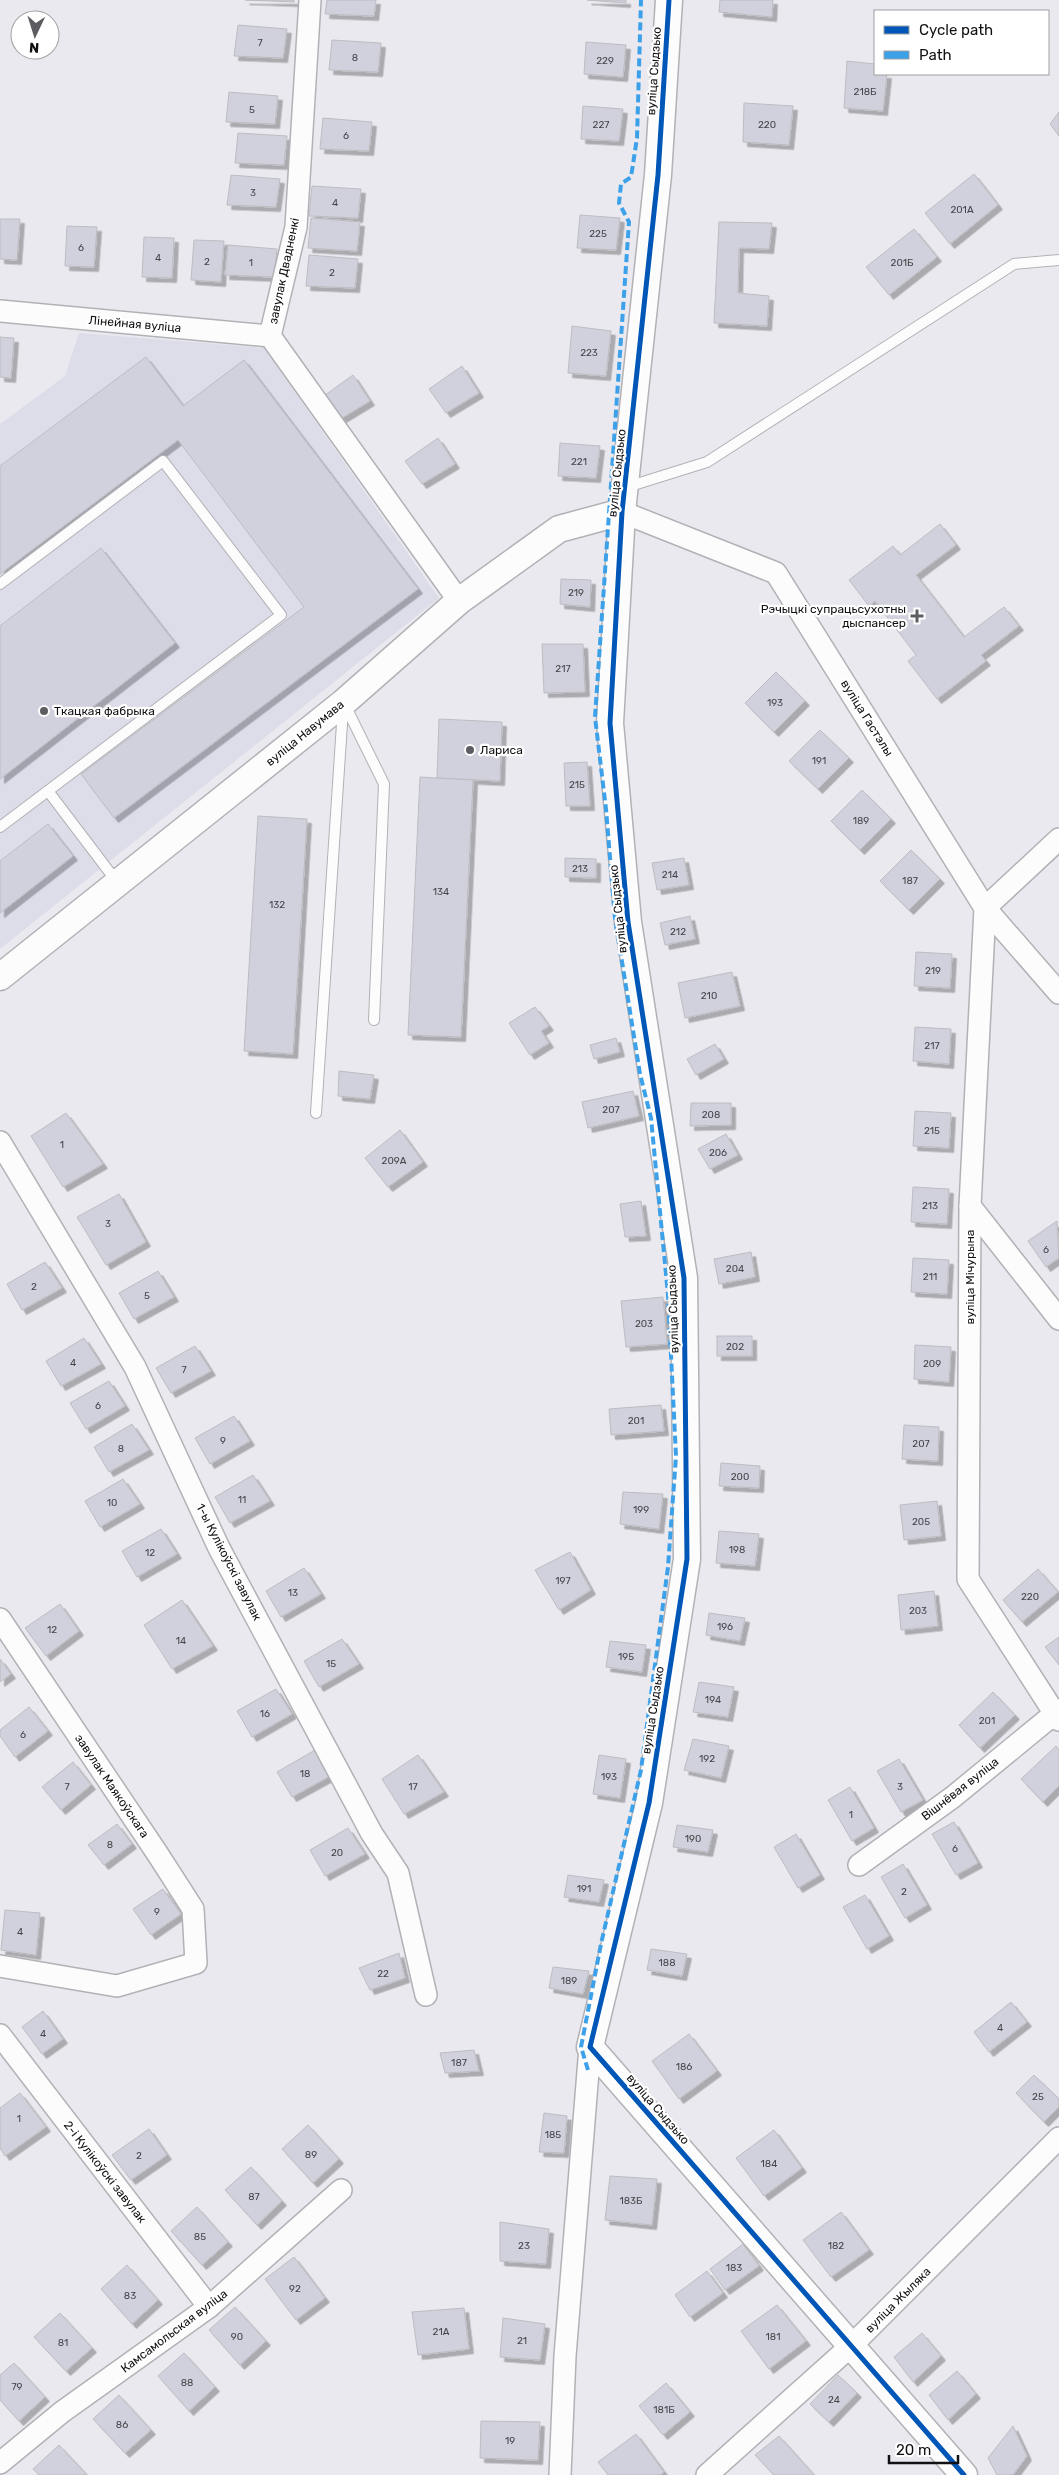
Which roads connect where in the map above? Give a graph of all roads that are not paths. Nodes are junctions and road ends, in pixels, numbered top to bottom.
1 (310, 0) edge
2 (669, 0) edge
3 (1059, 260) edge
4 (0, 311) edge
5 (270, 336) junction
6 (624, 499) junction
7 (0, 584) edge
8 (459, 601) junction
9 (343, 702) junction
10 (48, 791) junction
11 (0, 827) edge
12 (1059, 839) edge
13 (118, 883) junction
14 (985, 908) junction
15 (0, 977) edge
16 (1059, 993) edge
17 (374, 1020) dead end
18 (316, 1113) dead end
19 (0, 1142) edge
20 (970, 1206) junction
21 (1059, 1319) edge
22 (0, 1619) edge
23 (1057, 1714) edge
24 (859, 1865) dead end
25 (0, 1966) edge
26 (426, 1995) dead end
27 (0, 2036) edge
28 (590, 2047) junction
29 (1059, 2138) edge
30 (341, 2190) dead end
31 (210, 2308) junction
32 (852, 2346) junction
33 (0, 2463) edge
34 (560, 2475) edge
35 (707, 2475) edge
36 (964, 2475) edge

1 - 5 street, завулак Двадненкі
2 - 6 street, вуліца Сыдзько
3 - 6 lane
4 - 5 street, Лінейная вуліца
5 - 8 street, завулак Двадненкі
6 - 8 street, вуліца Навумава
6 - 14 street, вуліца Гастэлы
6 - 28 street, вуліца Сыдзько
7 - 10 lane
8 - 9 street, вуліца Навумава
9 - 13 street, вуліца Навумава
9 - 17 lane
9 - 18 lane
10 - 11 lane
10 - 13 lane
12 - 14 street
13 - 15 street, вуліца Навумава
14 - 16 street, вуліца Гастэлы
14 - 20 street, вуліца Мічурына
19 - 26 street, 1-ы Кулікоўскі завулак
20 - 21 street
20 - 23 street, вуліца Мічурына
22 - 25 street, завулак Маякоўскага
23 - 24 street, Вішнёвая вуліца
27 - 31 street, 2-і Кулікоўскі завулак
28 - 32 street, вуліца Сыдзько
28 - 34 street
29 - 32 street, вуліца Жыляка
30 - 31 street, Камсамольская вуліца
31 - 33 street, Камсамольская вуліца
32 - 35 street, вуліца Жыляка
32 - 36 street, вуліца Сыдзько

